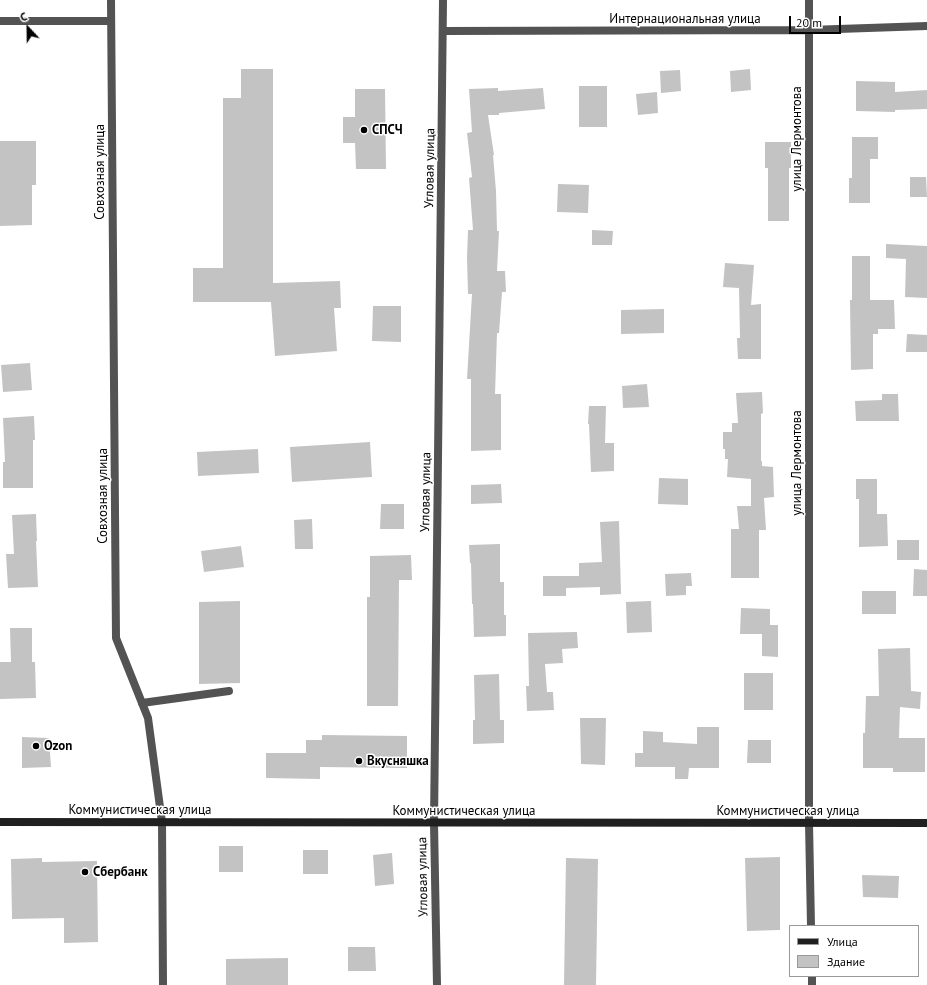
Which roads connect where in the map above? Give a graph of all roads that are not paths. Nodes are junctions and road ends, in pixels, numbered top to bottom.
1 (110, 0) edge
2 (443, 0) edge
3 (809, 0) edge
4 (0, 21) edge
5 (110, 21) junction
6 (927, 26) edge
7 (809, 30) junction
8 (443, 31) junction
9 (230, 691) dead end
10 (142, 703) junction
11 (0, 822) edge
12 (162, 822) junction
13 (434, 823) junction
14 (809, 823) junction
15 (927, 823) edge
16 (811, 925) edge
17 (163, 985) edge
18 (437, 985) edge

1 - 5 street, Совхозная улица
2 - 8 street, Угловая улица
3 - 7 street, улица Лермонтова
4 - 5 street
5 - 10 street, Совхозная улица
6 - 7 street, Интернациональная улица
7 - 8 street, Интернациональная улица
7 - 14 street, улица Лермонтова
8 - 13 street, Угловая улица
9 - 10 street
10 - 12 street, Совхозная улица
11 - 12 street, Коммунистическая улица
12 - 13 street, Коммунистическая улица
12 - 17 street, Совхозная улица
13 - 14 street, Коммунистическая улица
13 - 18 street, Угловая улица
14 - 15 street, Коммунистическая улица
14 - 16 street, улица Лермонтова

